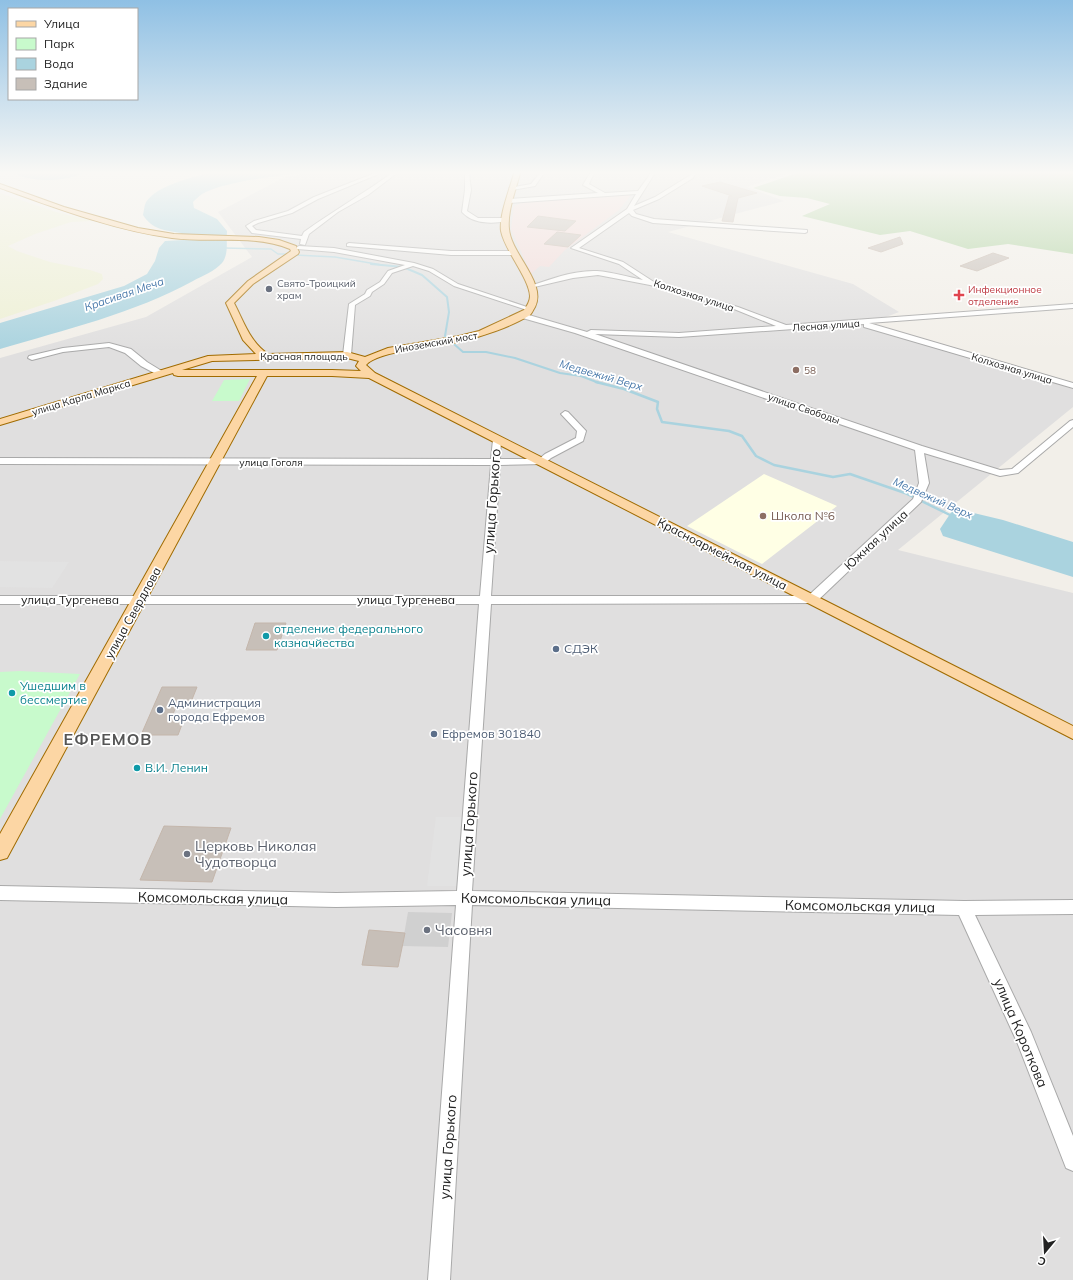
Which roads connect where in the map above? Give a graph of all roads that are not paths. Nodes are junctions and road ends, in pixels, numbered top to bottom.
1 (153, 233) edge
2 (259, 233) edge
3 (306, 233) edge
4 (506, 233) edge
5 (596, 233) edge
6 (304, 240) junction
7 (296, 248) junction
8 (514, 253) junction
9 (412, 264) junction
10 (655, 284) junction
11 (532, 287) junction
12 (1073, 306) edge
13 (529, 308) junction
14 (522, 315) junction
15 (859, 322) junction
16 (787, 328) junction
17 (578, 331) junction
18 (246, 338) junction
19 (389, 350) junction
20 (328, 355) junction
21 (347, 355) junction
22 (265, 356) junction
23 (217, 357) junction
24 (32, 358) dead end
25 (366, 367) junction
26 (161, 373) junction
27 (225, 373) junction
28 (264, 373) junction
29 (332, 373) junction
30 (1073, 386) edge
31 (565, 414) dead end
32 (0, 422) edge
33 (1073, 423) edge
34 (497, 440) junction
35 (919, 448) junction
36 (0, 461) edge
37 (214, 462) junction
38 (496, 462) junction
39 (541, 462) junction
40 (0, 600) edge
41 (140, 600) junction
42 (485, 600) junction
43 (811, 600) junction
44 (1073, 733) edge
45 (0, 852) edge
46 (0, 894) edge
47 (464, 898) junction
48 (1073, 907) edge
49 (964, 908) junction
50 (1073, 1160) edge
51 (439, 1280) edge

1 - 7 main road
2 - 6 street
3 - 6 street
4 - 8 main road
5 - 10 street, Колхозная улица
6 - 7 street
6 - 8 street
7 - 9 street
7 - 18 main road
8 - 11 main road
9 - 13 street
9 - 21 street
10 - 11 street
10 - 16 street, Колхозная улица
11 - 13 main road
12 - 15 street, Лесная улица
13 - 14 main road
14 - 17 street, улица Свободы
14 - 19 main road, Иноземский мост
15 - 16 street, Лесная улица
15 - 30 street, Колхозная улица
16 - 17 street, Лесная улица
17 - 35 street, улица Свободы
18 - 22 main road
18 - 23 main road
19 - 21 main road
19 - 25 main road
20 - 21 main road, Красная площадь
20 - 22 main road, Красная площадь
20 - 29 main road
21 - 25 main road, Красная площадь
22 - 23 main road, Красная площадь
23 - 26 main road, улица Карла Маркса
23 - 27 main road
24 - 26 street
25 - 29 main road, Красная площадь
25 - 34 main road, Красноармейская улица
26 - 27 main road, Красная площадь
26 - 32 main road, улица Карла Маркса
27 - 28 main road, Красная площадь
28 - 29 main road, Красная площадь
28 - 37 main road, улица Свердлова
31 - 39 street
33 - 35 street, улица Свободы
34 - 38 street, улица Горького
34 - 39 main road, Красноармейская улица
35 - 43 street, Южная улица
36 - 37 street, улица Гоголя
37 - 38 street, улица Гоголя
37 - 41 main road, улица Свердлова
38 - 39 street, улица Гоголя
38 - 42 street, улица Горького
39 - 43 main road, Красноармейская улица
40 - 41 street, улица Тургенева
41 - 42 street, улица Тургенева
41 - 45 main road, улица Свердлова
42 - 43 street, улица Тургенева
42 - 47 street, улица Горького
43 - 44 main road, Красноармейская улица
46 - 47 street, Комсомольская улица
47 - 49 street, Комсомольская улица
47 - 51 street, улица Горького
48 - 49 street, Комсомольская улица
49 - 50 street, улица Короткова

